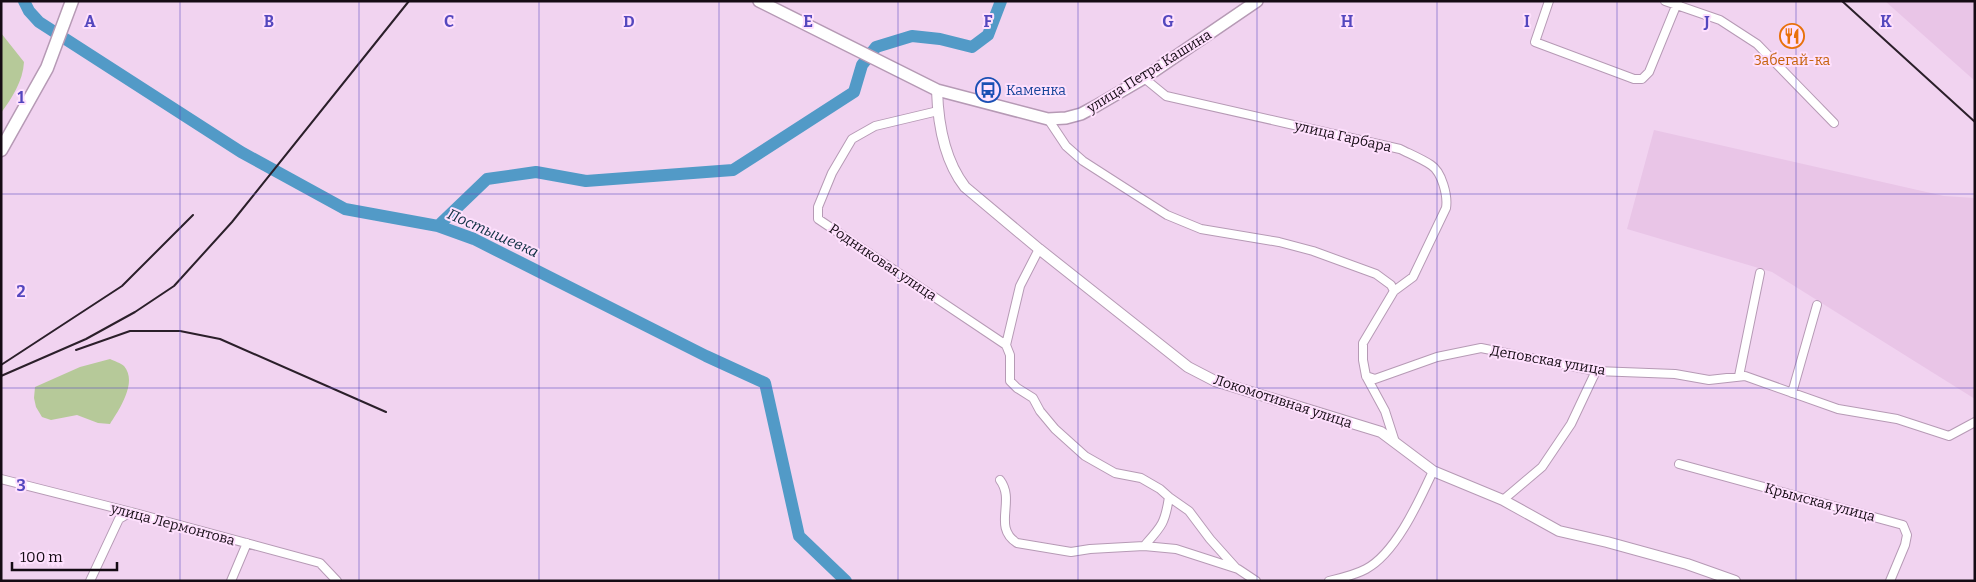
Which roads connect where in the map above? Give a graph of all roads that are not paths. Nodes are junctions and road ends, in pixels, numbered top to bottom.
1 (72, 1) edge
2 (759, 1) edge
3 (1257, 1) edge
4 (1549, 1) edge
5 (1665, 1) edge
6 (1677, 3) edge
7 (1144, 78) junction
8 (937, 90) junction
9 (938, 111) junction
10 (1048, 119) junction
11 (1834, 123) dead end
12 (1, 150) edge
13 (1039, 249) junction
14 (1760, 274) dead end
15 (1394, 291) junction
16 (1817, 305) dead end
17 (1006, 345) junction
18 (1596, 371) junction
19 (1366, 376) junction
20 (1739, 376) junction
21 (1792, 393) junction
22 (1975, 422) edge
23 (1395, 442) junction
24 (1679, 464) dead end
25 (1433, 471) junction
26 (1, 479) edge
27 (1000, 480) dead end
28 (1169, 497) junction
29 (1503, 500) junction
30 (131, 512) junction
31 (246, 543) junction
32 (1144, 546) junction
33 (1238, 569) junction
34 (90, 581) edge
35 (231, 581) edge
36 (337, 581) edge
37 (1256, 581) edge
38 (1329, 581) edge
39 (1735, 581) edge
40 (1890, 581) edge

1 - 12 main road
2 - 8 main road, улица Петра Кашина
3 - 7 main road, улица Петра Кашина
4 - 6 street
5 - 6 street
6 - 11 street
7 - 10 main road, улица Петра Кашина
7 - 15 street, улица Гарбара
8 - 9 street, Локомотивная улица
8 - 10 main road, улица Петра Кашина
9 - 13 street, Локомотивная улица
9 - 17 street, Родниковая улица
10 - 15 street
13 - 17 street
13 - 23 street, Локомотивная улица
14 - 20 street
15 - 19 street
16 - 21 street
17 - 28 street
18 - 19 street, Деповская улица
18 - 20 street, Деповская улица
18 - 29 street
19 - 23 street
20 - 21 street, Деповская улица
21 - 22 street, Деповская улица
23 - 25 street, Локомотивная улица
24 - 40 street, Крымская улица
25 - 29 street, Локомотивная улица
25 - 38 street
26 - 30 street, улица Лермонтова
27 - 32 street
28 - 32 street
28 - 33 street
29 - 39 street, Локомотивная улица
30 - 31 street, улица Лермонтова
30 - 34 street
31 - 35 street
31 - 36 street, улица Лермонтова
32 - 33 street
33 - 37 street

